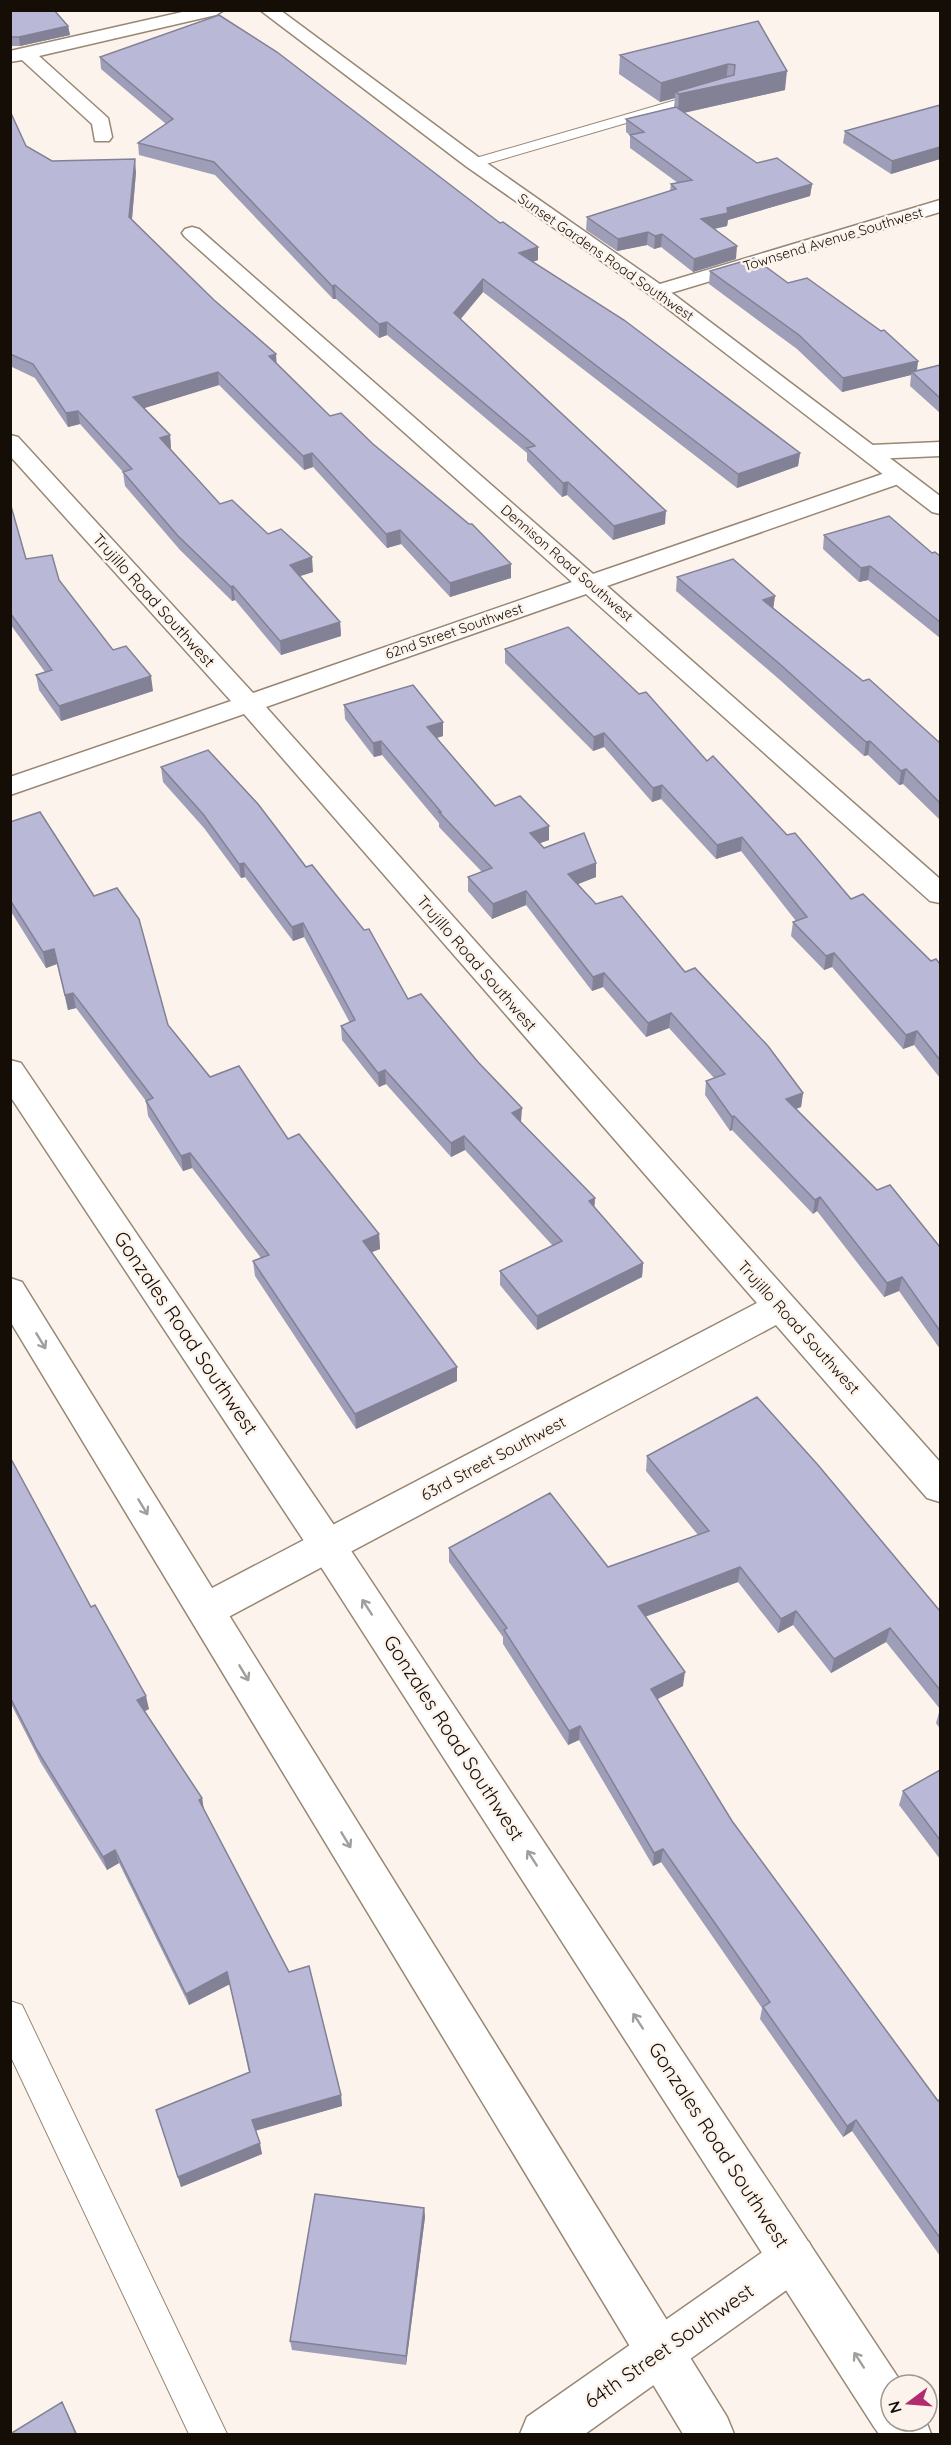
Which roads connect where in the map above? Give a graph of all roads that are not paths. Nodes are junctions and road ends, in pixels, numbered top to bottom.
1 (216, 10) edge
2 (268, 10) edge
3 (18, 55) edge
4 (727, 89) edge
5 (102, 137) dead end
6 (474, 163) junction
7 (940, 206) edge
8 (192, 233) dead end
9 (657, 291) junction
10 (10, 442) edge
11 (940, 449) edge
12 (871, 452) junction
13 (899, 476) junction
14 (940, 507) edge
15 (591, 584) junction
16 (248, 703) junction
17 (10, 787) edge
18 (940, 894) edge
19 (10, 1071) edge
20 (10, 1291) edge
21 (780, 1307) junction
22 (940, 1487) edge
23 (327, 1545) junction
24 (206, 1610) junction
25 (10, 2017) edge
26 (793, 2258) junction
27 (660, 2351) junction
28 (879, 2391) edge
29 (208, 2434) edge
30 (544, 2434) edge
31 (710, 2434) edge

1 - 3 street
2 - 6 street, Sunset Gardens Road Southwest
3 - 5 street
4 - 6 lane
6 - 9 street, Sunset Gardens Road Southwest
7 - 9 street, Townsend Avenue Southwest
8 - 15 street, Dennison Road Southwest
9 - 12 street, Sunset Gardens Road Southwest
10 - 16 street, Trujillo Road Southwest
11 - 12 street
12 - 13 street, Sunset Gardens Road Southwest
13 - 14 street, Sunset Gardens Road Southwest
13 - 15 street, 62nd Street Southwest
15 - 16 street, 62nd Street Southwest
15 - 18 street, Dennison Road Southwest
16 - 17 street, 62nd Street Southwest
16 - 21 street, Trujillo Road Southwest
19 - 23 street, Gonzales Road Southwest
20 -> 24 street
21 - 22 street, Trujillo Road Southwest
21 - 23 street, 63rd Street Southwest
23 - 24 street, 63rd Street Southwest
26 -> 23 street, Gonzales Road Southwest
24 -> 27 street
25 - 29 lane
26 - 27 street, 64th Street Southwest
28 -> 26 street, Gonzales Road Southwest
27 - 30 street, 64th Street Southwest
27 - 31 street

